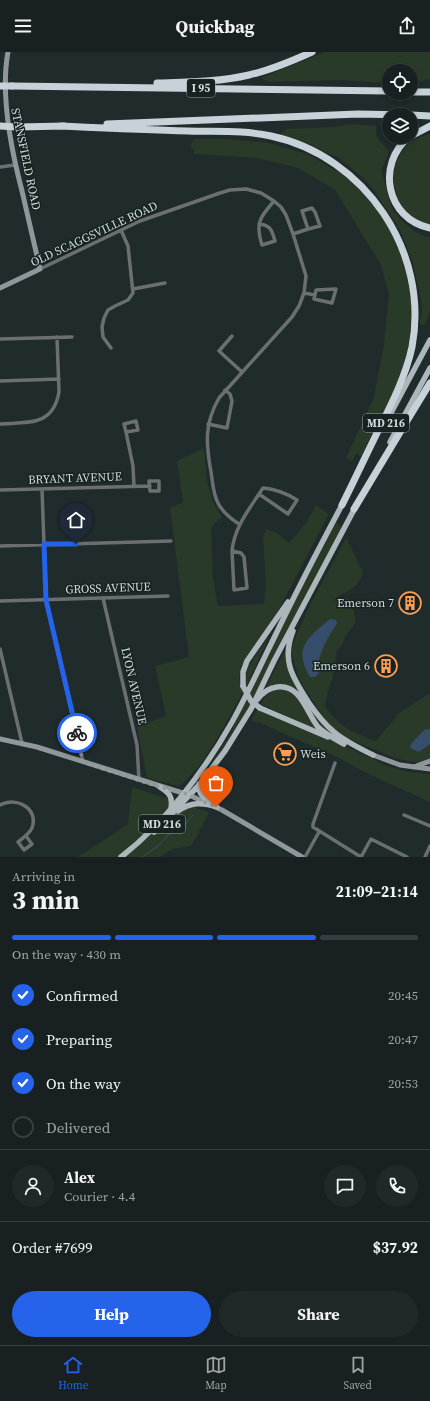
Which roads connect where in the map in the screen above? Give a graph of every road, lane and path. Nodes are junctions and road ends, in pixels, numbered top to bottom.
1 (8, 52) edge
2 (312, 52) edge
3 (0, 86) edge
4 (82, 87) junction
5 (382, 91) edge
6 (418, 92) edge
7 (430, 92) edge
8 (382, 114) edge
9 (418, 115) edge
10 (430, 116) edge
11 (0, 126) edge
12 (62, 126) junction
13 (430, 126) edge
14 (418, 132) edge
15 (402, 144) edge
16 (15, 165) junction
17 (0, 167) edge
18 (274, 201) junction
19 (259, 224) junction
20 (430, 228) edge
21 (308, 229) junction
22 (121, 230) junction
23 (293, 234) junction
24 (40, 269) junction
25 (165, 283) dead end
26 (0, 288) edge
27 (133, 289) junction
28 (304, 292) junction
29 (315, 295) junction
30 (232, 336) dead end
31 (57, 337) junction
32 (72, 337) dead end
33 (0, 339) edge
34 (430, 340) edge
35 (111, 348) dead end
36 (430, 368) edge
37 (242, 372) junction
38 (59, 379) junction
39 (0, 381) edge
40 (430, 383) edge
41 (225, 390) junction
42 (0, 424) edge
43 (208, 424) junction
44 (126, 432) dead end
45 (134, 486) junction
46 (150, 486) dead end
47 (42, 489) junction
48 (0, 490) edge
49 (259, 494) junction
50 (342, 505) junction
51 (354, 509) junction
52 (239, 524) junction
53 (170, 541) dead end
54 (44, 544) junction
55 (0, 546) edge
56 (232, 551) junction
57 (305, 574) junction
58 (317, 579) junction
59 (168, 596) dead end
60 (103, 598) junction
61 (46, 600) junction
62 (0, 601) edge
63 (0, 649) edge
64 (251, 708) junction
65 (0, 739) edge
66 (22, 743) junction
67 (344, 744) junction
68 (373, 755) junction
69 (430, 761) edge
70 (83, 762) junction
71 (335, 763) dead end
72 (411, 768) junction
73 (430, 769) edge
74 (139, 780) junction
75 (200, 784) junction
76 (160, 787) junction
77 (186, 794) junction
78 (0, 804) edge
79 (216, 807) junction
80 (171, 809) junction
81 (404, 815) dead end
82 (161, 826) junction
83 (430, 826) edge
84 (319, 832) junction
85 (26, 836) dead end
86 (132, 848) junction
87 (430, 848) edge
88 (120, 857) edge
89 (303, 857) edge
90 (407, 857) edge
91 (424, 857) edge

1 - 16 street, STANSFIELD ROAD
2 - 4 highway
3 - 4 highway, I 95, bridge
4 - 5 highway, I 95
6 - 7 highway
8 - 12 highway
9 - 10 highway
11 - 12 highway, bridge
12 - 50 highway
13 - 14 highway
15 - 20 highway
16 - 17 street
16 - 24 street, STANSFIELD ROAD
18 - 19 street
18 - 22 street, OLD SCAGGSVILLE ROAD
18 - 23 street, OLD SCAGGSVILLE ROAD
19 - 19 street
21 - 21 street
21 - 23 street
22 - 24 street, OLD SCAGGSVILLE ROAD
22 - 27 street
23 - 28 street, OLD SCAGGSVILLE ROAD
24 - 26 street, OLD SCAGGSVILLE ROAD
25 - 27 street
27 - 35 street
28 - 29 street
28 - 37 street, OLD SCAGGSVILLE ROAD
29 - 29 street
30 - 37 street
31 - 32 street
31 - 33 street
31 - 38 street
34 - 50 main road, MD 216
36 - 51 main road, MD 216
37 - 41 street, OLD SCAGGSVILLE ROAD
38 - 39 street
38 - 42 street
40 - 51 highway
41 - 43 street, OLD SCAGGSVILLE ROAD
41 - 43 street
43 - 52 street, OLD SCAGGSVILLE ROAD
44 - 45 street
45 - 46 street, BRYANT AVENUE
45 - 47 street, BRYANT AVENUE
47 - 48 street, BRYANT AVENUE
47 - 54 street
49 - 49 street
49 - 52 street
50 - 57 main road, MD 216
51 - 58 main road, MD 216
52 - 56 street
53 - 54 street
54 - 55 street
54 - 61 street
56 - 56 street
57 - 67 main road, bridge
57 - 77 main road, MD 216
58 - 64 main road, MD 216
58 - 68 main road
59 - 60 street, GROSS AVENUE
60 - 61 street, GROSS AVENUE
60 - 74 street, LYON AVENUE
61 - 62 street, GROSS AVENUE
61 - 70 street
63 - 66 street
64 - 67 main road
64 - 75 main road, MD 216
65 - 66 street
66 - 70 street
67 - 68 main road
68 - 72 street
69 - 72 street
70 - 74 street
71 - 84 street
72 - 73 street
74 - 76 street
75 - 77 main road, MD 216
75 - 79 main road
76 - 77 street
76 - 80 main road
77 - 79 street
77 - 80 main road, MD 216
77 - 82 main road, MD 216
78 - 85 street
79 - 82 main road
79 - 89 street
80 - 86 main road, MD 216
81 - 83 street
82 - 86 main road, MD 216
84 - 89 street
84 - 90 street
86 - 88 main road, MD 216
87 - 91 street

